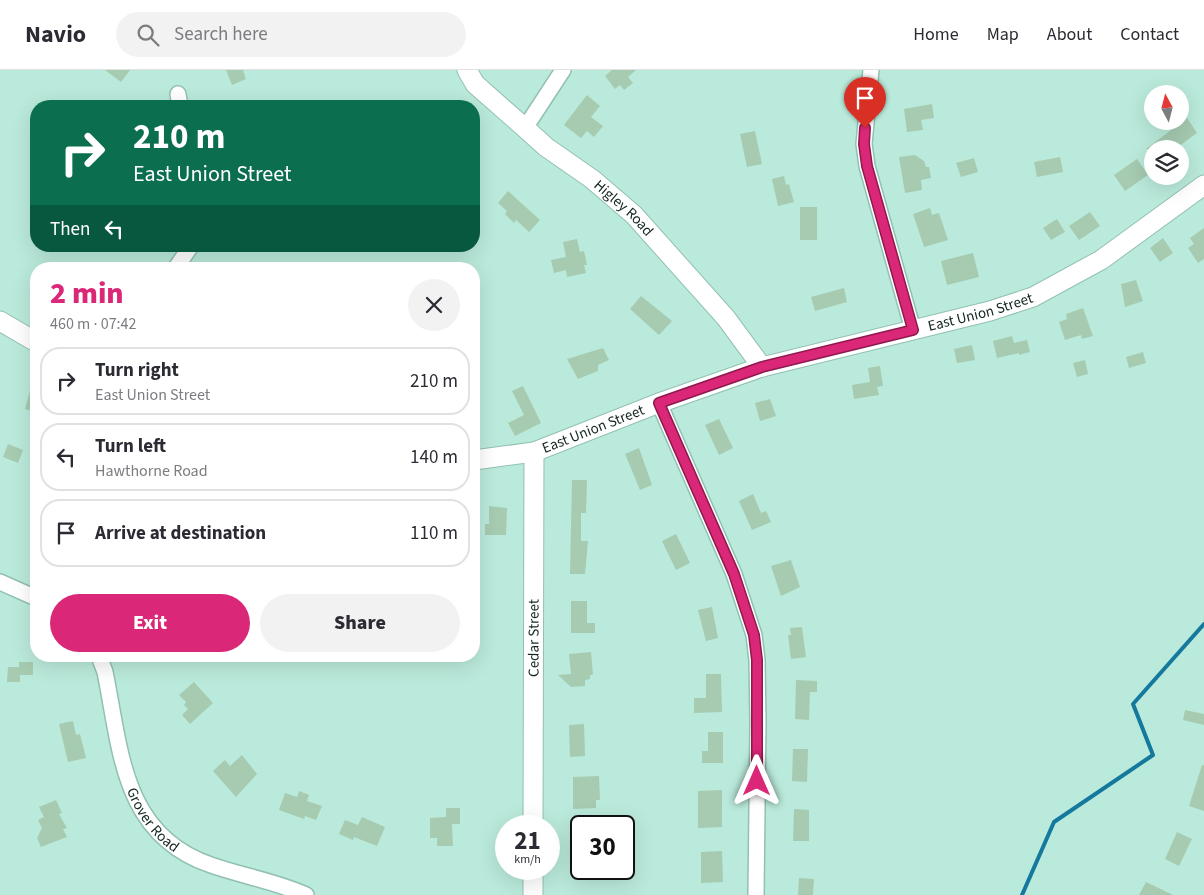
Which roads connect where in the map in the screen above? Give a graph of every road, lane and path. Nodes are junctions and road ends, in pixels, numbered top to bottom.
1 (467, 70) edge
2 (563, 70) edge
3 (871, 70) edge
4 (525, 128) junction
5 (1204, 186) edge
6 (0, 321) edge
7 (913, 330) junction
8 (30, 338) edge
9 (762, 367) junction
10 (659, 403) junction
11 (534, 452) junction
12 (480, 459) edge
13 (0, 582) edge
14 (30, 595) edge
15 (101, 662) edge
16 (533, 815) edge
17 (533, 880) edge
18 (306, 895) edge
19 (533, 895) edge
20 (756, 895) edge

1 - 4 street, Higley Road
2 - 4 street
3 - 7 street
4 - 9 street, Higley Road
5 - 7 street, East Union Street
6 - 8 street
7 - 9 street, East Union Street
9 - 10 street, East Union Street
10 - 11 street, East Union Street
10 - 20 street
11 - 12 street, East Union Street
11 - 16 street, Cedar Street
13 - 14 street
15 - 18 street, Grover Road
17 - 19 street

